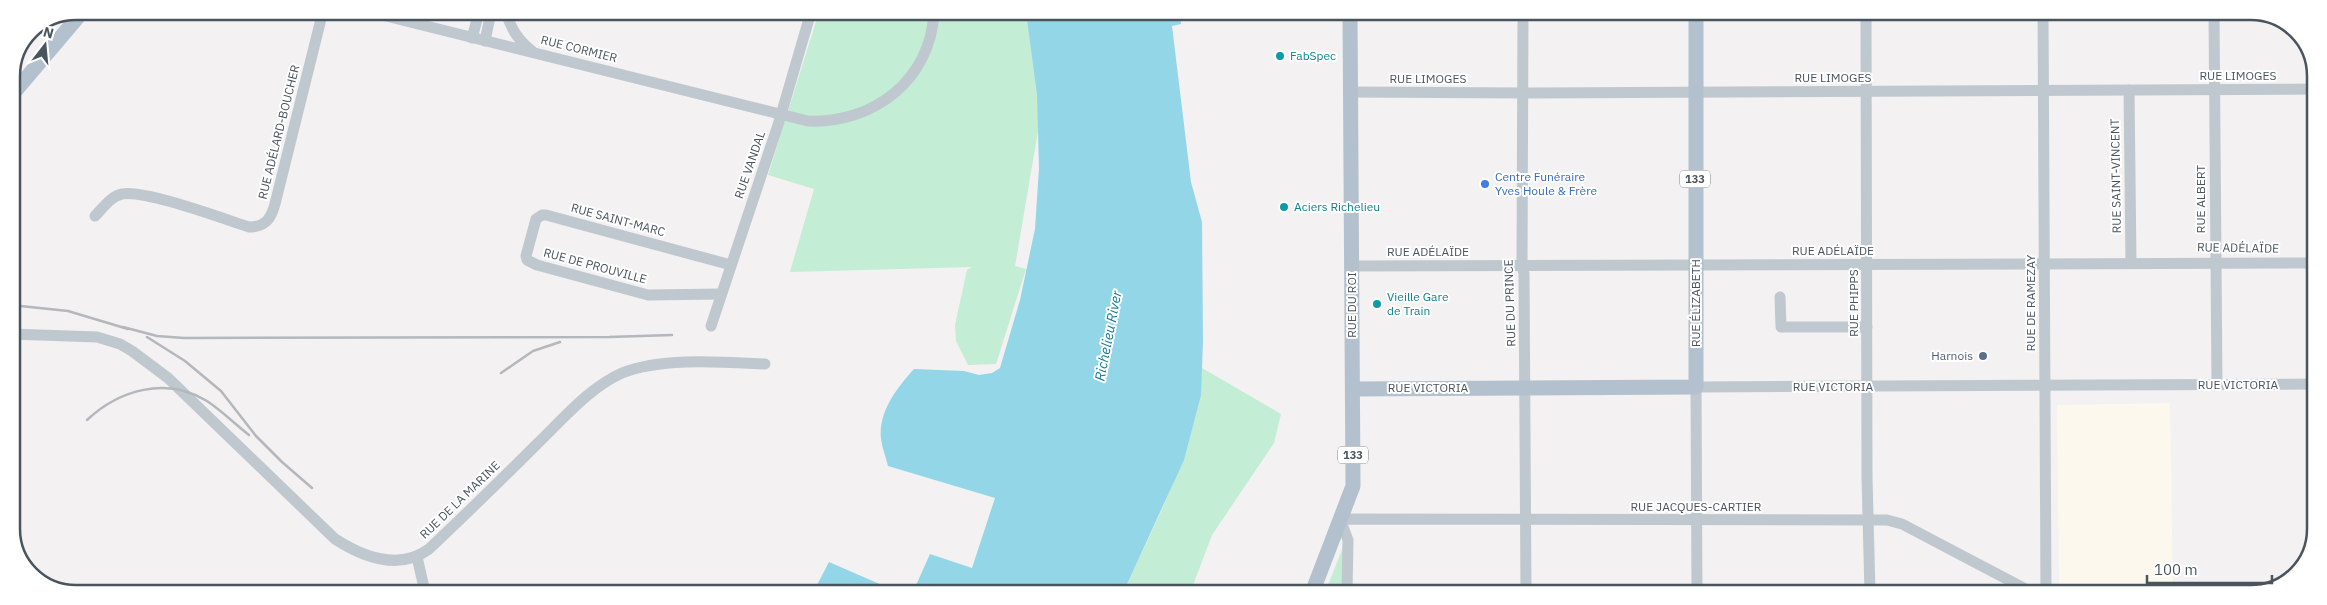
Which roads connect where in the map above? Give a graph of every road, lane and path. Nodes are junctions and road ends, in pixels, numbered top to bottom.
1 (77, 20) edge
2 (321, 20) edge
3 (401, 20) edge
4 (477, 20) edge
5 (489, 20) edge
6 (509, 20) edge
7 (809, 20) edge
8 (933, 20) edge
9 (1350, 20) edge
10 (1523, 20) edge
11 (1696, 20) edge
12 (1866, 20) edge
13 (2043, 20) edge
14 (2214, 20) edge
15 (66, 21) edge
16 (472, 38) junction
17 (485, 40) junction
18 (49, 50) junction
19 (536, 53) junction
20 (20, 85) edge
21 (2307, 89) edge
22 (2129, 90) junction
23 (2214, 90) junction
24 (1867, 91) junction
25 (2044, 91) junction
26 (1350, 92) junction
27 (1696, 92) junction
28 (1524, 93) junction
29 (781, 114) junction
30 (95, 216) dead end
31 (526, 258) joint
32 (2130, 262) junction
33 (2307, 262) edge
34 (2045, 263) junction
35 (2216, 263) junction
36 (1867, 264) junction
37 (731, 265) junction
38 (1522, 265) junction
39 (1696, 265) junction
40 (1352, 266) junction
41 (721, 294) junction
42 (1780, 297) dead end
43 (711, 326) dead end
44 (1867, 327) junction
45 (20, 334) edge
46 (765, 364) dead end
47 (2307, 384) edge
48 (2044, 385) junction
49 (2217, 385) junction
50 (1868, 386) junction
51 (1525, 387) junction
52 (1696, 387) junction
53 (1352, 389) junction
54 (1340, 519) junction
55 (1870, 520) junction
56 (1526, 521) junction
57 (1696, 521) junction
58 (417, 557) junction
59 (423, 585) edge
60 (1315, 585) edge
61 (1347, 585) edge
62 (1526, 585) edge
63 (1697, 585) edge
64 (1870, 585) edge
65 (2018, 585) edge
66 (2046, 585) edge

1 - 18 main road
2 - 30 street, RUE ADÉLARD-BOUCHER
3 - 16 street, RUE CORMIER
4 - 16 street
5 - 17 street
6 - 19 street
7 - 29 street, RUE VANDAL
8 - 29 street, RUE CORMIER
9 - 26 main road, RUE DU ROI
10 - 28 street, RUE DU PRINCE
11 - 27 main road, RUE ÉLIZABETH / 133
12 - 24 street, RUE PHIPPS
13 - 25 street, RUE DE RAMEZAY
14 - 23 street, RUE ALBERT
15 - 18 main road
16 - 17 street, RUE CORMIER
17 - 19 street, RUE CORMIER
18 - 20 main road
19 - 29 street, RUE CORMIER
21 - 23 street, RUE LIMOGES
22 - 23 street, RUE LIMOGES
22 - 25 street, RUE LIMOGES
22 - 32 street, RUE SAINT-VINCENT
23 - 35 street, RUE ALBERT
24 - 25 street, RUE LIMOGES
24 - 27 street, RUE LIMOGES
24 - 36 street, RUE PHIPPS
25 - 34 street, RUE DE RAMEZAY
26 - 28 street, RUE LIMOGES
26 - 40 main road, RUE DU ROI
27 - 28 street, RUE LIMOGES
27 - 39 main road, RUE ÉLIZABETH / 133
28 - 38 street, RUE DU PRINCE
29 - 37 street, RUE VANDAL
31 - 37 street, RUE SAINT-MARC
31 - 41 street, RUE DE PROUVILLE
32 - 34 street, RUE ADÉLAÏDE
32 - 35 street, RUE ADÉLAÏDE
33 - 35 street, RUE ADÉLAÏDE
34 - 36 street, RUE ADÉLAÏDE
34 - 48 street, RUE DE RAMEZAY
35 - 49 street, RUE ALBERT
36 - 39 street, RUE ADÉLAÏDE
36 - 44 street, RUE PHIPPS
37 - 41 street, RUE VANDAL
38 - 39 street, RUE ADÉLAÏDE
38 - 40 street, RUE ADÉLAÏDE
38 - 51 street, RUE DU PRINCE
39 - 52 main road, RUE ÉLIZABETH / 133
40 - 53 main road, RUE DU ROI
41 - 43 street, RUE VANDAL
42 - 44 street
44 - 50 street, RUE PHIPPS
45 - 58 street, RUE DE LA MARINE
46 - 58 street, RUE DE LA MARINE
47 - 49 street, RUE VICTORIA
48 - 49 street, RUE VICTORIA
48 - 50 street, RUE VICTORIA
48 - 66 street, RUE DE RAMEZAY
50 - 52 street, RUE VICTORIA
50 - 55 street, RUE PHIPPS
51 - 52 main road, RUE VICTORIA
51 - 53 main road, RUE VICTORIA
51 - 56 street, RUE DU PRINCE
52 - 57 street, RUE ÉLIZABETH
53 - 54 main road, RUE DU ROI / 133
54 - 56 street, RUE JACQUES-CARTIER
54 - 60 main road, 133
54 - 61 street
55 - 57 street, RUE JACQUES-CARTIER
55 - 64 street, RUE PHIPPS
55 - 65 street, RUE JACQUES-CARTIER
56 - 57 street, RUE JACQUES-CARTIER
56 - 62 street, RUE DU PRINCE
57 - 63 street, RUE ÉLIZABETH
58 - 59 street

